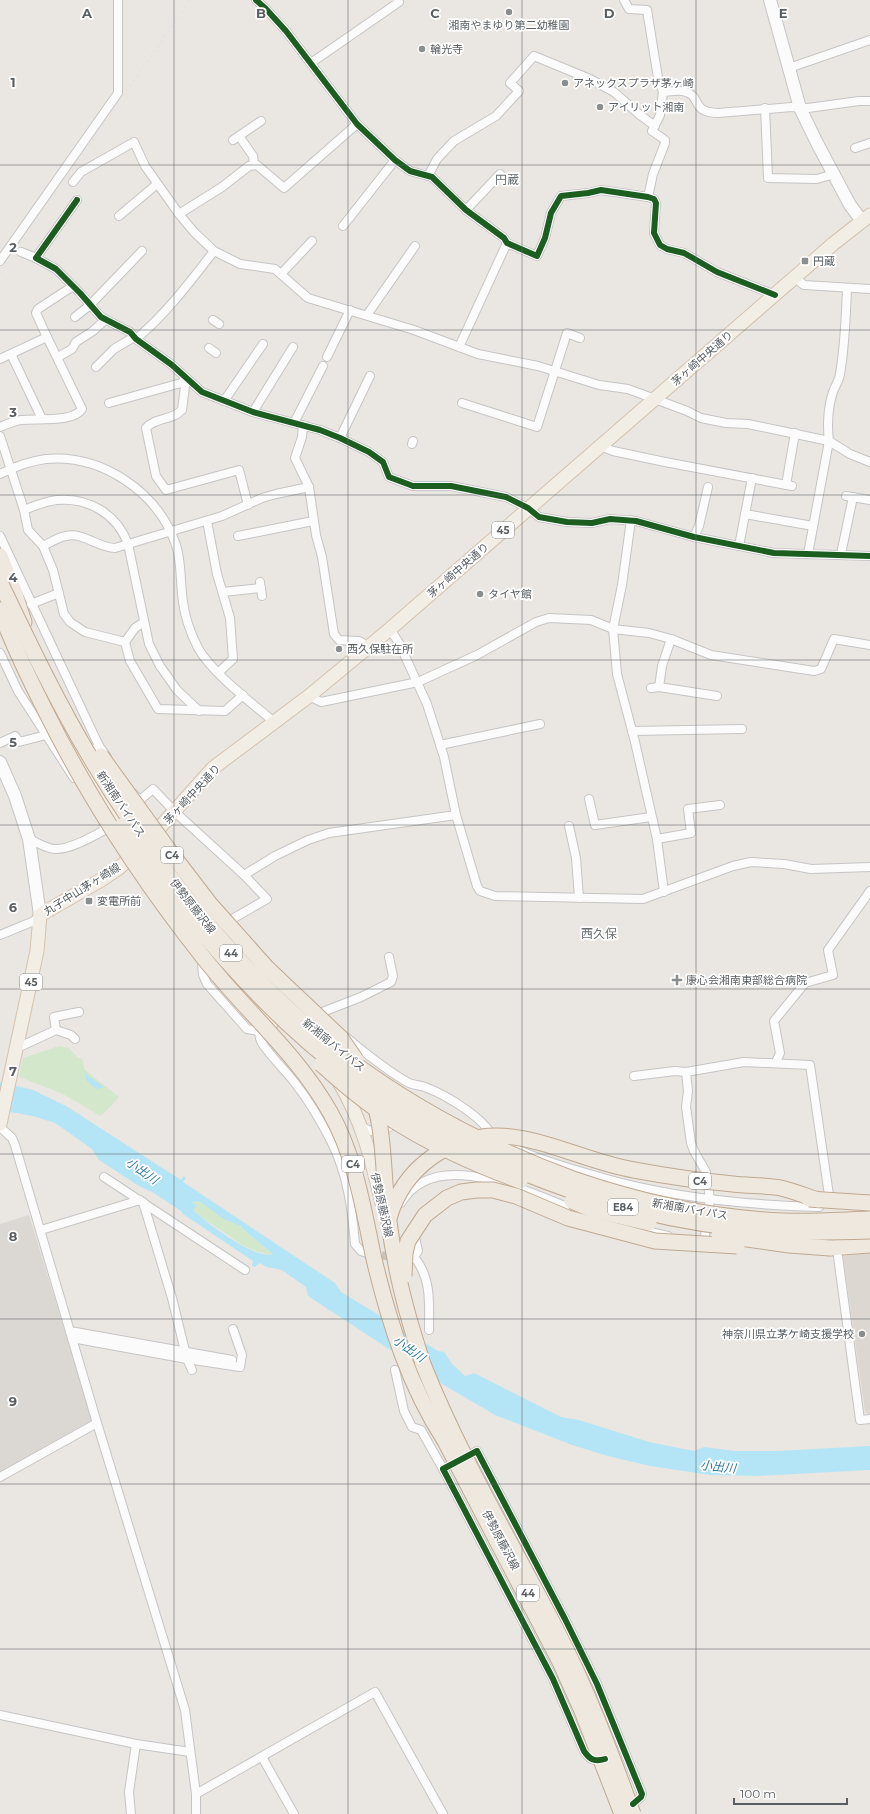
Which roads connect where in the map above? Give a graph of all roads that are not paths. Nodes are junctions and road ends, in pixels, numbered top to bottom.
1 (118, 0) edge
2 (256, 0) edge
3 (398, 0) edge
4 (624, 0) edge
5 (770, 0) edge
6 (870, 40) edge
7 (311, 63) junction
8 (789, 68) junction
9 (663, 92) junction
10 (870, 101) edge
11 (766, 108) junction
12 (800, 108) junction
13 (261, 121) dead end
14 (357, 124) junction
15 (655, 126) junction
16 (870, 143) edge
17 (855, 148) dead end
18 (395, 160) junction
19 (254, 164) junction
20 (500, 174) dead end
21 (834, 174) junction
22 (428, 176) junction
23 (74, 182) dead end
24 (157, 184) junction
25 (648, 197) junction
26 (77, 200) dead end
27 (466, 210) junction
28 (178, 214) junction
29 (119, 216) dead end
30 (866, 218) edge
31 (343, 226) dead end
32 (312, 240) dead end
33 (507, 243) junction
34 (415, 246) dead end
35 (142, 251) dead end
36 (214, 251) junction
37 (21, 252) dead end
38 (36, 258) junction
39 (0, 261) edge
40 (281, 274) junction
41 (795, 278) junction
42 (73, 286) junction
43 (847, 288) junction
44 (870, 289) edge
45 (775, 295) junction
46 (90, 305) junction
47 (350, 310) junction
48 (367, 315) junction
49 (75, 317) dead end
50 (105, 320) junction
51 (47, 337) junction
52 (135, 338) junction
53 (580, 338) dead end
54 (263, 344) dead end
55 (293, 347) dead end
56 (459, 347) junction
57 (11, 354) junction
58 (58, 357) junction
59 (327, 357) dead end
60 (0, 359) edge
61 (96, 366) dead end
62 (323, 366) dead end
63 (554, 371) junction
64 (370, 376) dead end
65 (186, 378) junction
66 (654, 399) junction
67 (224, 401) junction
68 (109, 403) dead end
69 (462, 403) dead end
70 (253, 412) junction
71 (42, 419) junction
72 (294, 423) junction
73 (303, 425) junction
74 (0, 427) edge
75 (795, 433) junction
76 (0, 436) edge
77 (340, 438) junction
78 (829, 441) junction
79 (600, 446) junction
80 (870, 462) edge
81 (11, 469) junction
82 (0, 474) edge
83 (752, 478) junction
84 (309, 487) junction
85 (708, 487) dead end
86 (870, 500) edge
87 (248, 505) junction
88 (528, 508) junction
89 (24, 510) junction
90 (745, 514) junction
91 (632, 520) junction
92 (207, 521) junction
93 (313, 521) junction
94 (813, 526) junction
95 (170, 531) junction
96 (0, 536) edge
97 (238, 536) dead end
98 (694, 538) junction
99 (128, 544) junction
100 (43, 546) junction
101 (739, 546) junction
102 (808, 554) junction
103 (841, 554) junction
104 (870, 556) edge
105 (1, 558) edge
106 (0, 582) edge
107 (0, 587) edge
108 (261, 589) dead end
109 (223, 592) junction
110 (59, 593) junction
111 (0, 602) edge
112 (31, 604) junction
113 (0, 609) edge
114 (0, 616) edge
115 (144, 622) junction
116 (613, 628) junction
117 (390, 629) junction
118 (671, 639) junction
119 (125, 642) junction
120 (870, 645) edge
121 (368, 646) junction
122 (0, 652) edge
123 (37, 667) junction
124 (219, 672) junction
125 (418, 682) junction
126 (660, 687) junction
127 (650, 688) dead end
128 (243, 695) junction
129 (309, 696) junction
130 (717, 696) dead end
131 (199, 711) junction
132 (274, 722) junction
133 (540, 724) dead end
134 (742, 729) dead end
135 (632, 731) junction
136 (46, 735) junction
137 (0, 743) edge
138 (440, 745) junction
139 (99, 746) junction
140 (86, 754) junction
141 (0, 762) edge
142 (589, 799) dead end
143 (720, 805) dead end
144 (175, 812) junction
145 (456, 815) junction
146 (117, 816) junction
147 (651, 817) junction
148 (104, 824) junction
149 (569, 826) dead end
150 (28, 839) junction
151 (657, 839) junction
152 (142, 847) junction
153 (870, 867) edge
154 (244, 875) junction
155 (870, 891) edge
156 (150, 892) dead end
157 (664, 892) junction
158 (168, 894) junction
159 (579, 898) junction
160 (157, 902) junction
161 (198, 914) junction
162 (40, 915) junction
163 (227, 922) junction
164 (0, 936) edge
165 (202, 940) joint
166 (389, 957) dead end
167 (202, 963) junction
168 (264, 987) junction
169 (238, 1005) dead end
170 (320, 1013) junction
171 (266, 1014) junction
172 (73, 1016) dead end
173 (56, 1030) junction
174 (259, 1032) junction
175 (75, 1039) dead end
176 (17, 1048) junction
177 (776, 1062) junction
178 (686, 1072) junction
179 (634, 1076) dead end
180 (399, 1101) junction
181 (0, 1124) edge
182 (360, 1125) junction
183 (494, 1139) junction
184 (556, 1163) junction
185 (344, 1172) junction
186 (104, 1177) dead end
187 (502, 1184) junction
188 (364, 1192) junction
189 (543, 1198) junction
190 (710, 1199) junction
191 (142, 1201) junction
192 (824, 1203) junction
193 (870, 1204) edge
194 (870, 1220) edge
195 (40, 1230) junction
196 (870, 1231) edge
197 (391, 1242) junction
198 (704, 1243) junction
199 (870, 1246) edge
200 (833, 1248) junction
201 (367, 1253) tunnel mouth
202 (245, 1270) dead end
203 (233, 1329) dead end
204 (71, 1335) junction
205 (421, 1336) junction
206 (187, 1355) junction
207 (192, 1370) dead end
208 (395, 1370) dead end
209 (870, 1419) edge
210 (97, 1423) junction
211 (445, 1441) junction
212 (474, 1453) dead end
213 (0, 1477) edge
214 (0, 1716) edge
215 (136, 1744) junction
216 (190, 1752) junction
217 (262, 1757) junction
218 (605, 1759) junction
219 (196, 1794) junction
220 (630, 1812) edge
221 (131, 1814) edge
222 (196, 1814) edge
223 (294, 1814) edge
224 (443, 1814) edge

1 - 39 street
2 - 7 street
3 - 7 street
4 - 9 street
5 - 8 street
6 - 8 street
7 - 14 street
8 - 12 street
9 - 11 street
9 - 15 street
10 - 12 street
11 - 12 street
11 - 21 street
12 - 21 street
13 - 19 street
14 - 18 street
14 - 19 street
15 - 22 street
15 - 25 street
16 - 17 street
18 - 22 street
18 - 31 street
19 - 28 street
20 - 27 street
21 - 30 street
22 - 27 street
23 - 24 street
24 - 28 street
24 - 29 street
25 - 33 street
25 - 45 street
26 - 38 street
27 - 33 street
28 - 36 street
30 - 41 main road, 茅ヶ崎中央通り / 45
32 - 40 street
33 - 56 street
34 - 48 street
35 - 46 street
36 - 40 street
36 - 52 street
37 - 38 street
38 - 42 street
40 - 47 street
41 - 43 street
41 - 45 main road, 茅ヶ崎中央通り / 45
42 - 46 street
42 - 51 street
43 - 44 street
43 - 78 street
45 - 66 main road, 茅ヶ崎中央通り / 45
46 - 49 street
46 - 50 street
47 - 48 street
47 - 59 street
48 - 56 street
50 - 52 street
50 - 58 street
51 - 57 street
51 - 58 street
52 - 61 street
52 - 65 street
53 - 63 street
54 - 67 street
55 - 70 street
56 - 63 street
57 - 60 street
57 - 71 street
58 - 71 street
62 - 72 street
63 - 66 street
63 - 69 street
64 - 77 street
65 - 67 street
65 - 68 street
65 - 87 street
66 - 75 street
66 - 79 main road, 茅ヶ崎中央通り / 45
67 - 70 street
70 - 72 street
71 - 74 street
72 - 73 street
73 - 77 street
73 - 84 street
75 - 78 street
75 - 83 street
76 - 81 street
77 - 88 street
78 - 80 street
78 - 94 street
79 - 83 street
79 - 88 main road, 茅ヶ崎中央通り / 45
81 - 82 street
81 - 89 street
81 - 95 street
83 - 90 street
84 - 87 street
84 - 93 street
85 - 98 street
86 - 103 street
87 - 92 street
88 - 91 street
88 - 117 main road, 茅ヶ崎中央通り / 45
89 - 99 street
89 - 100 street
90 - 94 street
90 - 101 street
91 - 98 street
91 - 116 street
92 - 95 street
92 - 109 street
93 - 97 street
93 - 121 street
94 - 102 street
95 - 99 street
95 - 124 street
96 - 112 street
98 - 101 street
99 - 100 street
99 - 115 street
100 - 110 street
101 - 102 street
102 - 103 street
103 - 104 street
105 - 123 highway
106 - 123 highway, 新湘南バイパス / C4, bridge
107 - 123 main road, 伊勢原藤沢線 / 44
108 - 109 street
109 - 124 street
110 - 112 street
110 - 119 street
111 - 123 main road, 伊勢原藤沢線 / 44
112 - 139 street
113 - 180 highway, 新湘南バイパス / C4, bridge
113 - 211 highway, C4, bridge
114 - 123 highway
115 - 119 street
115 - 131 street
116 - 118 street
116 - 125 street
116 - 135 street
117 - 121 main road, 茅ヶ崎中央通り / 45
117 - 125 street
118 - 120 street
118 - 126 street
119 - 131 street
121 - 129 main road, 茅ヶ崎中央通り / 45
122 - 136 street
123 - 140 main road, 伊勢原藤沢線 / 44
123 - 146 main road, 伊勢原藤沢線 / 44
123 - 180 highway, 新湘南バイパス / C4, bridge
123 - 205 highway, C4, bridge
124 - 128 street
125 - 129 street
125 - 138 street
126 - 127 street
126 - 130 street
128 - 131 street
128 - 132 street
129 - 132 main road, 茅ヶ崎中央通り / 45
132 - 144 main road, 茅ヶ崎中央通り / 45
133 - 138 street
134 - 135 street
135 - 147 street
136 - 137 street
136 - 148 street
138 - 145 street
139 - 140 street
139 - 144 street
140 - 152 main road, 伊勢原藤沢線 / 44
141 - 150 street
142 - 147 street
143 - 151 street
144 - 152 main road, 茅ヶ崎中央通り / 45
144 - 154 street
145 - 154 street
145 - 159 street
146 - 148 street
146 - 152 main road, 伊勢原藤沢線 / 44
147 - 151 street
148 - 150 street
149 - 159 street
150 - 162 street
151 - 157 street
152 - 158 main road, 伊勢原藤沢線 / 44
152 - 161 main road, 伊勢原藤沢線 / 44
152 - 162 main road, 丸子中山茅ヶ崎線 / 45
153 - 157 street
154 - 163 street
155 - 177 street
156 - 160 street
157 - 159 street
158 - 160 street
158 - 165 main road, 伊勢原藤沢線 / 44
160 - 167 street
161 - 163 street
161 - 168 main road, 伊勢原藤沢線 / 44
162 - 164 street
162 - 176 main road, 丸子中山茅ヶ崎線 / 45
163 - 170 street
165 - 171 highway
166 - 170 street
167 - 169 street
167 - 174 street
168 - 182 main road, 伊勢原藤沢線 / 44
168 - 192 highway, bridge
170 - 183 street
171 - 174 street
171 - 188 main road, 伊勢原藤沢線 / 44
171 - 200 highway, bridge
172 - 173 street
173 - 175 street
173 - 176 street
174 - 185 street
176 - 181 main road, 丸子中山茅ヶ崎線 / 45
177 - 178 street
177 - 192 street
178 - 179 street
178 - 190 street
180 - 194 highway, 新湘南バイパス / E84, bridge
180 - 196 highway, 新湘南バイパス / E84, bridge
181 - 195 street
182 - 183 street
182 - 197 main road, 伊勢原藤沢線 / 44
183 - 184 street
184 - 189 street
184 - 190 street
185 - 188 street
185 - 201 street
186 - 191 street
187 - 189 street
187 - 197 street
187 - 205 street
188 - 218 main road, 伊勢原藤沢線 / 44
189 - 198 street
190 - 192 street
190 - 198 street
191 - 195 street
191 - 202 street
191 - 206 street
192 - 193 highway, bridge
192 - 211 highway, C4, bridge
195 - 204 street
197 - 205 main road, 伊勢原藤沢線 / 44
198 - 200 street
199 - 200 highway
200 - 205 highway, C4, bridge
200 - 209 street
203 - 206 street
204 - 206 street
204 - 210 street
205 - 220 main road, 伊勢原藤沢線 / 44
205 - 220 highway, C4, bridge
206 - 207 street
208 - 218 street
210 - 213 street
210 - 216 street
211 - 220 highway, C4, bridge
212 - 220 street
214 - 215 street
215 - 216 street
215 - 221 street
216 - 219 street
217 - 219 street
217 - 223 street
217 - 224 street
218 - 220 main road, 伊勢原藤沢線 / 44
219 - 222 street

